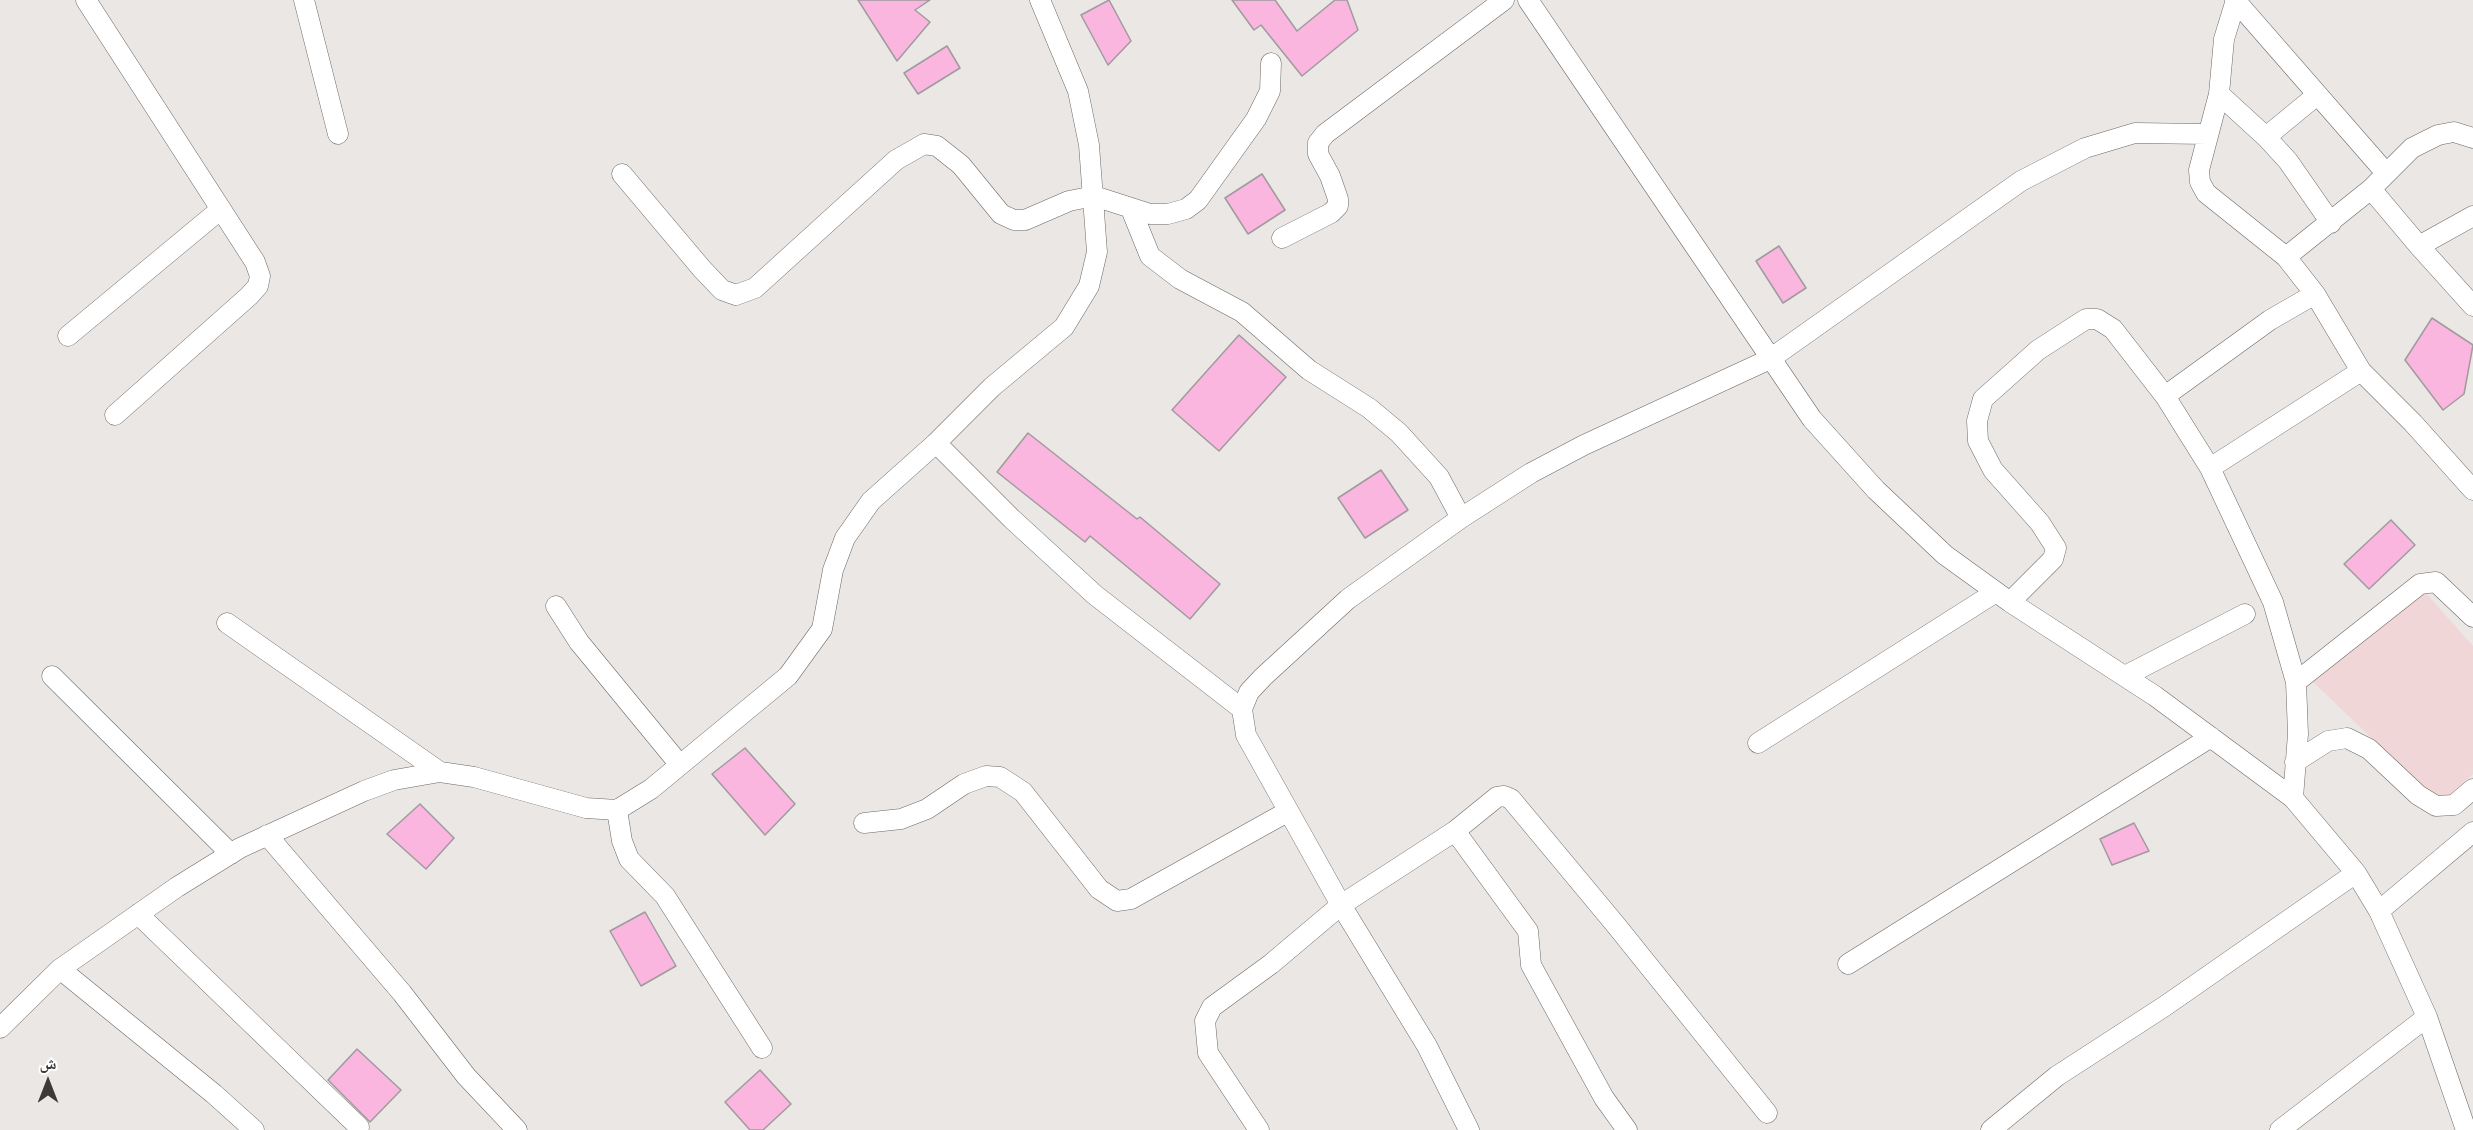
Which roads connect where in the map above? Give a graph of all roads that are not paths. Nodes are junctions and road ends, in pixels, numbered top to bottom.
1 (86, 0) edge
2 (304, 0) edge
3 (1040, 0) edge
4 (1504, 0) edge
5 (1528, 0) edge
6 (2235, 0) edge
7 (1271, 63) dead end
8 (2218, 94) junction
9 (2317, 95) junction
10 (338, 134) dead end
11 (2207, 134) junction
12 (2266, 137) junction
13 (2473, 138) edge
14 (2386, 173) junction
15 (622, 174) dead end
16 (2371, 189) junction
17 (1094, 196) junction
18 (221, 209) junction
19 (1131, 209) junction
20 (2473, 216) edge
21 (2331, 223) junction
22 (1282, 238) dead end
23 (2419, 246) junction
24 (2286, 257) junction
25 (2315, 294) junction
26 (2473, 306) edge
27 (68, 336) dead end
28 (1770, 359) junction
29 (2361, 370) junction
30 (2165, 396) junction
31 (115, 415) dead end
32 (936, 442) junction
33 (2210, 468) junction
34 (2473, 490) edge
35 (1461, 518) junction
36 (2003, 597) junction
37 (556, 606) dead end
38 (2245, 614) dead end
39 (2473, 617) edge
40 (227, 623) dead end
41 (51, 676) dead end
42 (2125, 676) junction
43 (2296, 682) junction
44 (1242, 710) junction
45 (2211, 737) junction
46 (1758, 743) dead end
47 (2295, 762) junction
48 (680, 765) junction
49 (440, 772) junction
50 (2473, 789) edge
51 (2293, 798) junction
52 (617, 810) junction
53 (1287, 812) junction
54 (864, 824) dead end
55 (1455, 831) junction
56 (2473, 832) edge
57 (267, 835) junction
58 (231, 854) junction
59 (2356, 873) junction
60 (1341, 905) junction
61 (2379, 911) junction
62 (138, 914) junction
63 (1848, 964) dead end
64 (60, 969) junction
65 (2427, 1017) junction
66 (0, 1028) edge
67 (762, 1048) dead end
68 (1767, 1113) dead end
69 (359, 1127) dead end
70 (254, 1130) edge
71 (517, 1130) edge
72 (1259, 1130) edge
73 (1470, 1130) edge
74 (1627, 1130) edge
75 (1991, 1130) edge
76 (2280, 1130) edge
77 (2466, 1130) edge

1 - 18 street
2 - 10 street
3 - 17 street
4 - 22 street
5 - 28 street
6 - 8 street
6 - 9 street
7 - 19 street
8 - 11 street
8 - 12 street
9 - 12 street
9 - 14 street
11 - 24 street
11 - 28 street
12 - 21 street
13 - 14 street
14 - 16 street
15 - 17 street
16 - 21 street
16 - 23 street
17 - 19 street
17 - 32 street
18 - 27 street
18 - 31 street
19 - 35 street
20 - 23 street
21 - 24 street
23 - 26 street
24 - 25 street
25 - 29 street
25 - 30 street
28 - 35 street
28 - 36 street
29 - 33 street
29 - 34 street
30 - 33 street
30 - 36 street
32 - 44 street
32 - 48 street
33 - 43 street
35 - 44 street
36 - 42 street
36 - 46 street
37 - 48 street
38 - 42 street
39 - 43 street
40 - 49 street
41 - 58 street
42 - 45 street
43 - 47 street
44 - 53 street
45 - 51 street
45 - 63 street
47 - 50 street
47 - 51 street
48 - 52 street
49 - 52 street
49 - 57 street
51 - 59 street
52 - 67 street
53 - 54 street
53 - 60 street
55 - 60 street
55 - 68 street
55 - 74 street
56 - 61 street
57 - 58 street
57 - 71 street
58 - 62 street
59 - 61 street
59 - 75 street
60 - 72 street
60 - 73 street
61 - 65 street
62 - 64 street
62 - 69 street
64 - 66 street
64 - 70 street
65 - 76 street
65 - 77 street

